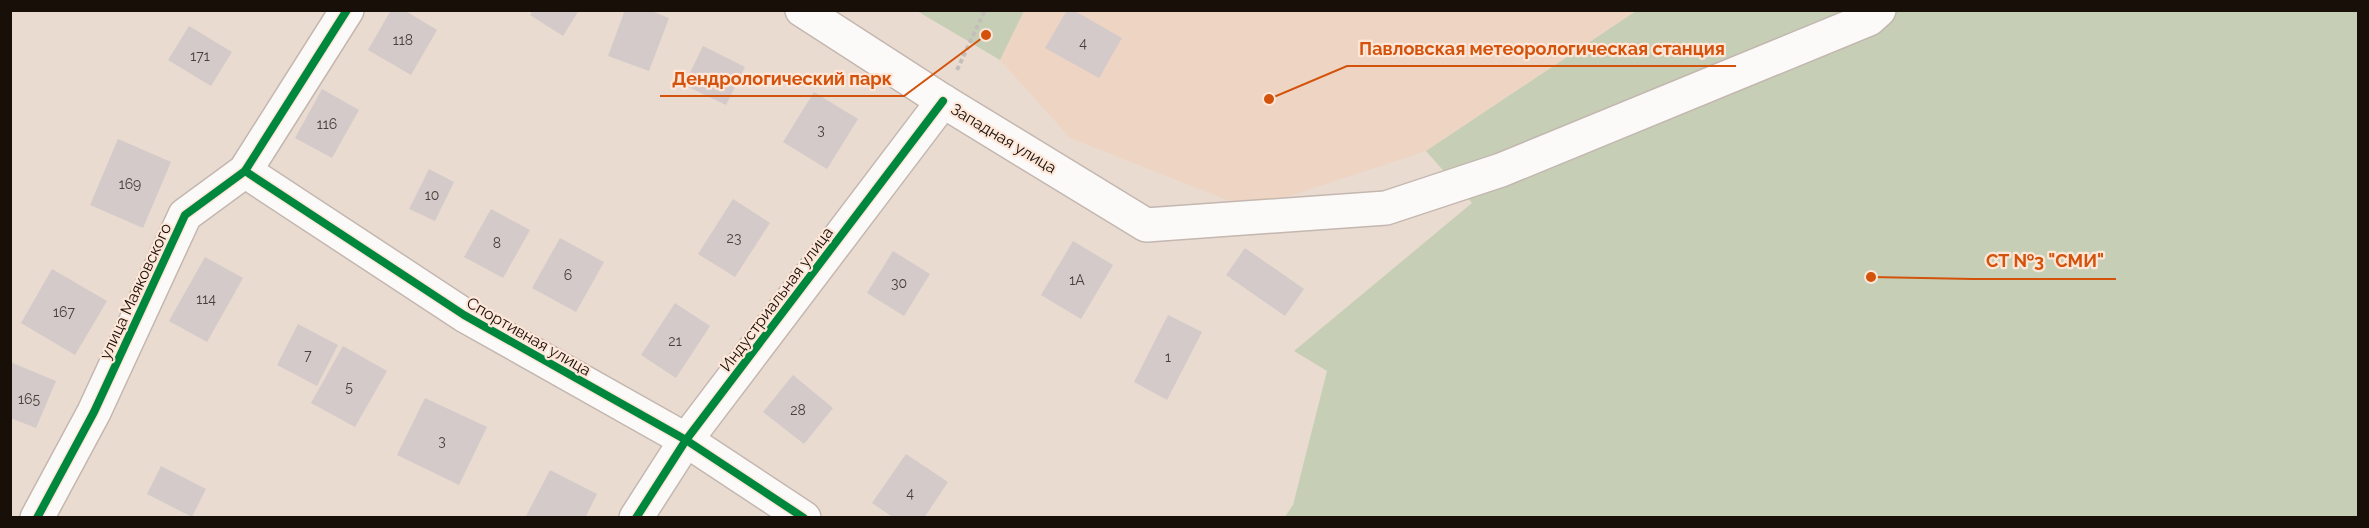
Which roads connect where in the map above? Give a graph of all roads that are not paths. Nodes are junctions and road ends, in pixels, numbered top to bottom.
1 (347, 10) edge
2 (802, 10) edge
3 (1879, 10) edge
4 (943, 100) junction
5 (245, 171) junction
6 (686, 440) junction
7 (37, 518) edge
8 (636, 518) edge
9 (804, 518) edge

1 - 5 street, улица Маяковского
2 - 4 street, Западная улица
3 - 4 street, Западная улица
4 - 6 street, Индустриальная улица
5 - 6 street, Спортивная улица
5 - 7 street, улица Маяковского
6 - 8 street, Индустриальная улица
6 - 9 street, Спортивная улица

